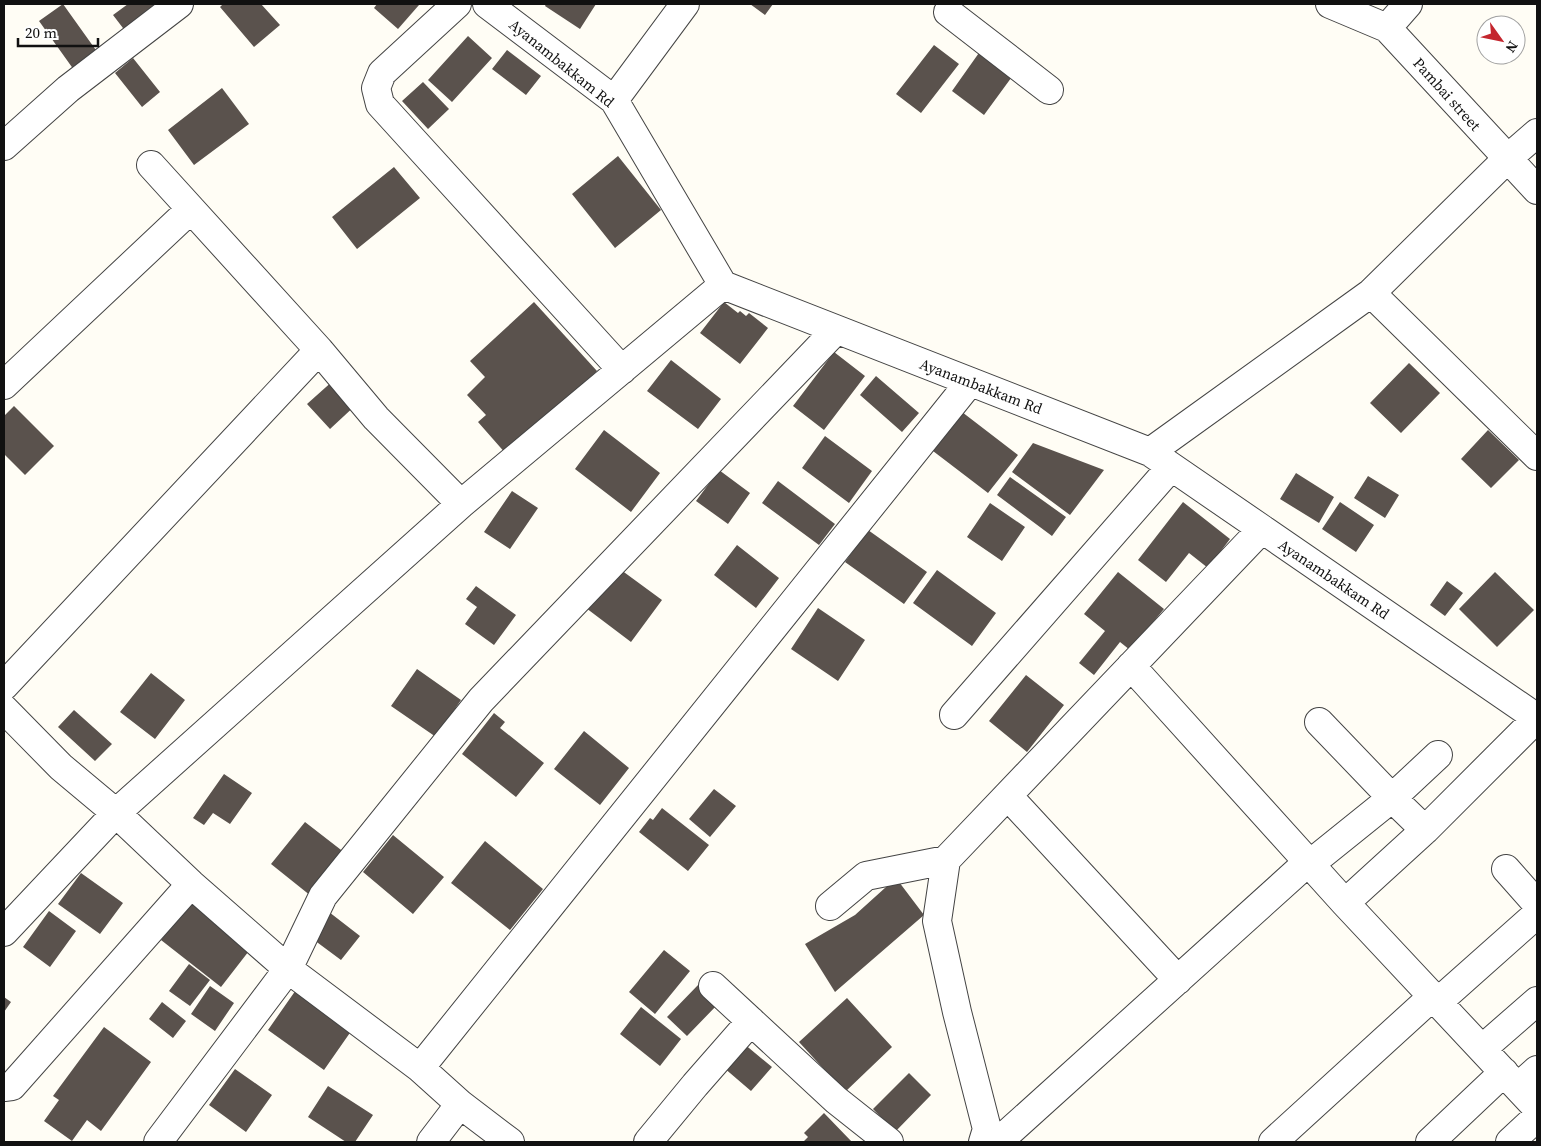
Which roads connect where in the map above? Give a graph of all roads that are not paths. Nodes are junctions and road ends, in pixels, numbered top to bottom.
1 (180, 4) edge
2 (457, 4) edge
3 (487, 4) edge
4 (685, 4) edge
5 (1330, 4) edge
6 (1408, 4) edge
7 (946, 6) edge
8 (1387, 28) junction
9 (1049, 90) dead end
10 (614, 100) junction
11 (1537, 133) edge
12 (4, 146) edge
13 (1507, 159) junction
14 (151, 165) dead end
15 (1537, 190) edge
16 (191, 209) junction
17 (723, 285) junction
18 (1370, 293) junction
19 (836, 330) junction
20 (319, 350) junction
21 (622, 370) junction
22 (970, 382) junction
23 (4, 385) edge
24 (1537, 456) edge
25 (1160, 460) junction
26 (461, 504) junction
27 (1262, 529) junction
28 (1131, 666) junction
29 (4, 686) edge
30 (4, 709) edge
31 (954, 715) dead end
32 (1537, 718) edge
33 (1319, 722) dead end
34 (1438, 755) dead end
35 (1008, 796) junction
36 (1392, 798) junction
37 (116, 813) junction
38 (1425, 830) junction
39 (946, 860) junction
40 (1309, 863) junction
41 (1506, 869) dead end
42 (191, 884) junction
43 (1345, 903) junction
44 (1537, 904) edge
45 (830, 906) dead end
46 (1537, 914) edge
47 (4, 932) edge
48 (288, 969) junction
49 (1178, 980) junction
50 (713, 986) dead end
51 (1436, 999) junction
52 (1537, 1002) edge
53 (751, 1021) junction
54 (1482, 1049) junction
55 (420, 1068) junction
56 (1520, 1076) edge
57 (4, 1087) edge
58 (460, 1104) junction
59 (1537, 1108) edge
60 (1537, 1117) edge
61 (158, 1142) edge
62 (431, 1142) edge
63 (510, 1142) edge
64 (648, 1142) edge
65 (889, 1142) edge
66 (983, 1142) edge
67 (998, 1142) edge
68 (1273, 1142) edge
69 (1430, 1142) edge
70 (1510, 1142) edge

1 - 12 street
2 - 21 street
3 - 10 street, Ayanambakkam Rd
4 - 10 street
5 - 8 street
6 - 8 street
7 - 9 street
8 - 13 street, Pambai street
10 - 17 street, Ayanambakkam Rd
11 - 13 street
13 - 15 street, Pambai street
13 - 18 street
14 - 16 street
16 - 20 street
16 - 23 street
17 - 19 street, Ayanambakkam Rd
17 - 21 street
18 - 24 street
18 - 25 street
19 - 22 street, Ayanambakkam Rd
19 - 48 street
20 - 26 street
20 - 29 street
21 - 26 street
22 - 25 street, Ayanambakkam Rd
22 - 55 street
25 - 27 street, Ayanambakkam Rd
25 - 31 street
26 - 37 street
27 - 28 street
27 - 32 street, Ayanambakkam Rd
28 - 35 street
28 - 40 street
30 - 37 street
32 - 38 street
33 - 36 street
34 - 36 street
35 - 39 street
35 - 49 street
36 - 38 street
36 - 40 street
37 - 42 street
37 - 47 street
38 - 43 street
39 - 45 street
39 - 66 street
40 - 43 street
40 - 49 street
41 - 44 street
42 - 48 street
42 - 57 street
43 - 51 street
46 - 51 street
48 - 55 street
48 - 61 street
49 - 67 street
50 - 53 street
51 - 54 street
51 - 68 street
52 - 54 street
53 - 64 street
53 - 65 street
54 - 56 street
55 - 58 street
56 - 59 street
56 - 69 street
58 - 62 street
58 - 63 street
60 - 70 street

